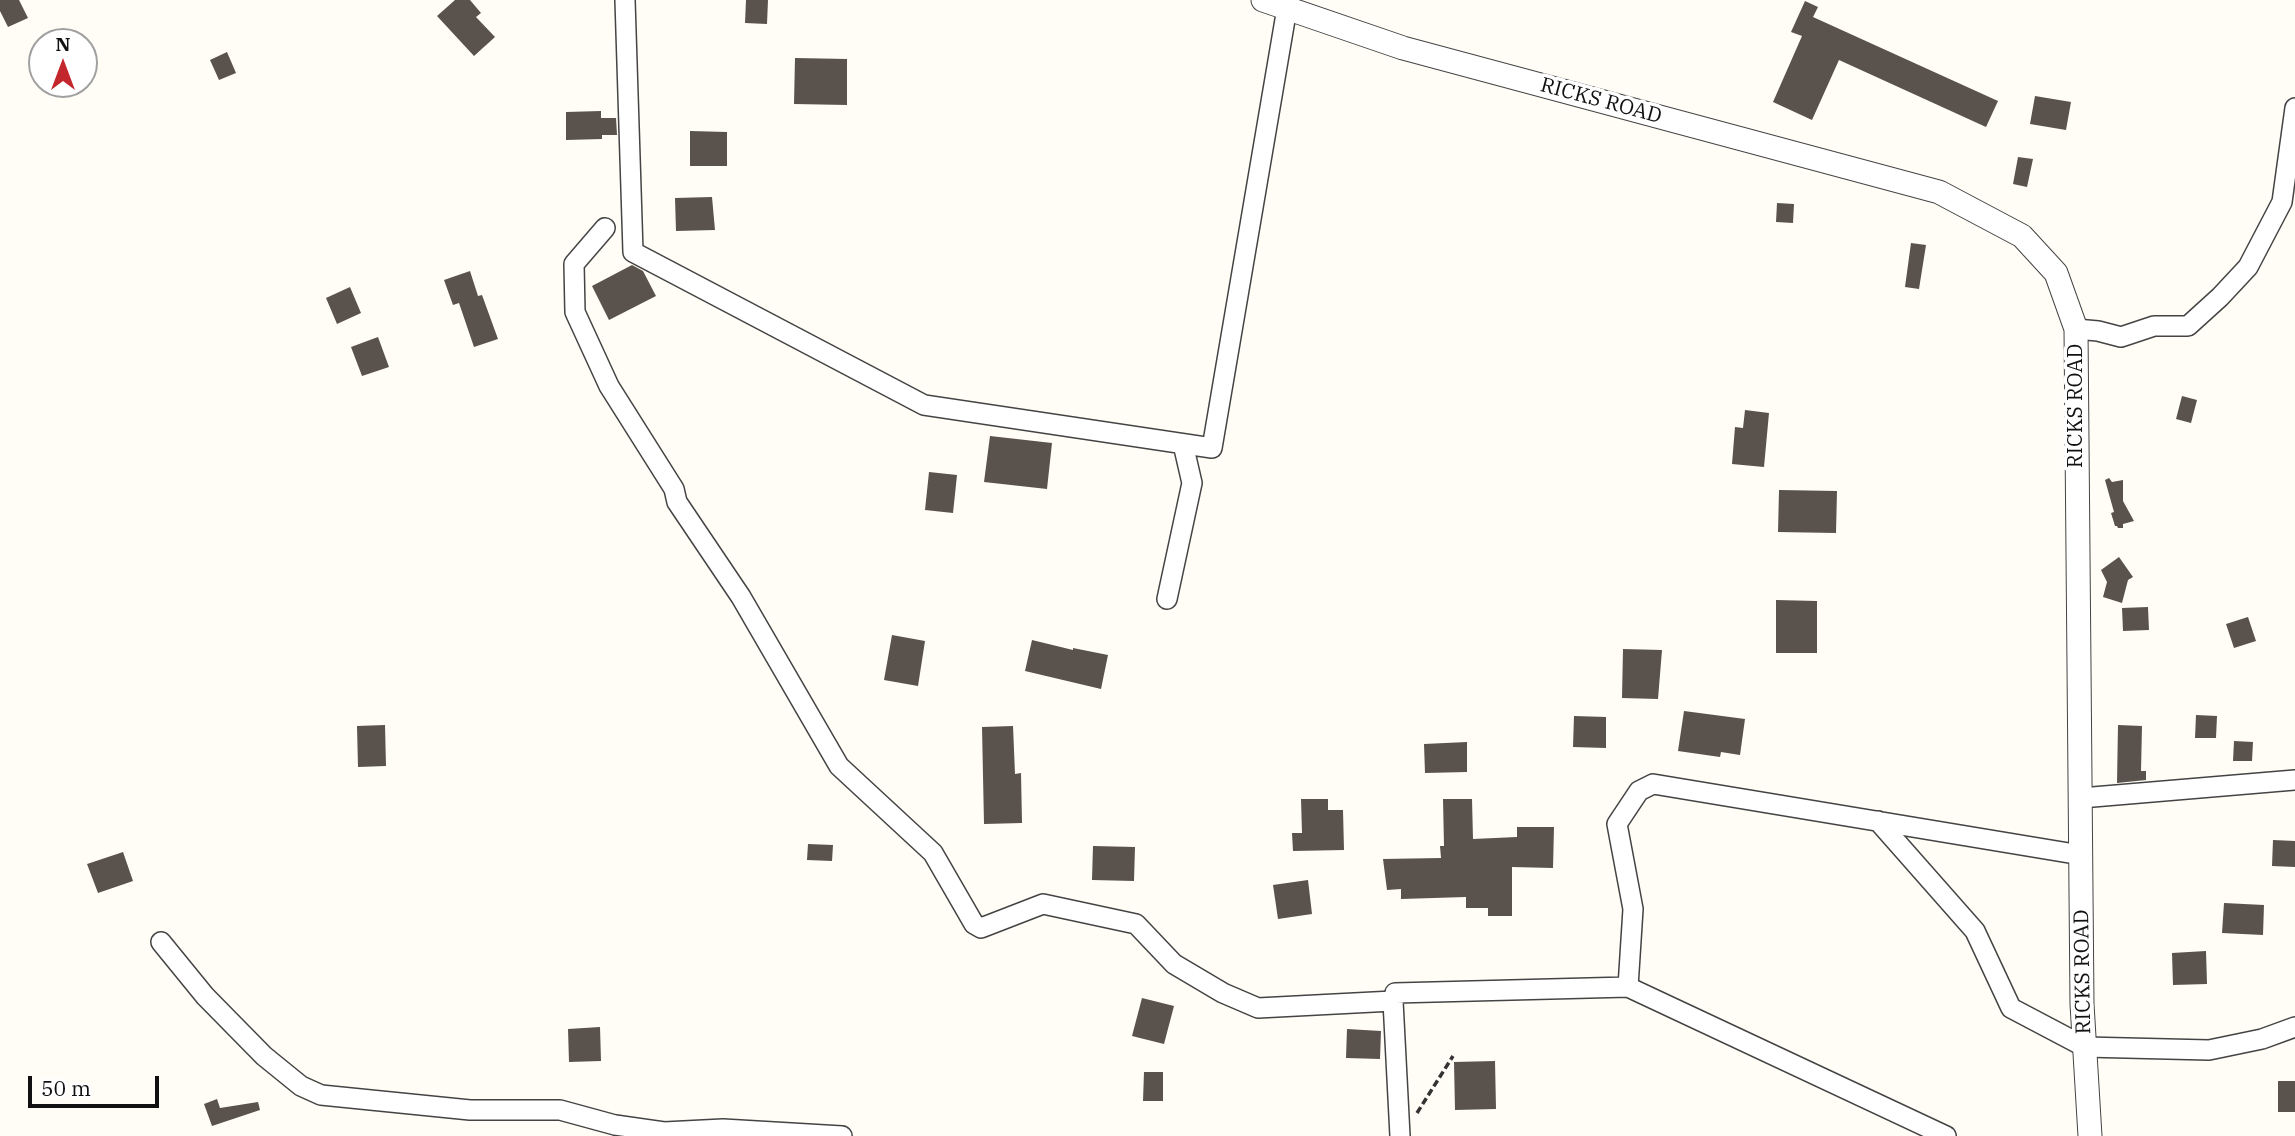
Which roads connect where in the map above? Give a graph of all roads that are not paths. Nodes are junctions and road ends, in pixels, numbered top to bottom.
1 (625, 0) edge
2 (1270, 2) edge
3 (2295, 108) edge
4 (606, 228) dead end
5 (2076, 329) junction
6 (1183, 444) junction
7 (1167, 599) dead end
8 (2295, 780) edge
9 (2081, 798) junction
10 (1878, 821) junction
11 (2081, 855) junction
12 (161, 942) dead end
13 (1628, 987) junction
14 (1393, 1001) junction
15 (2295, 1027) edge
16 (2085, 1047) junction
17 (842, 1136) edge
18 (1399, 1136) edge
19 (1946, 1136) edge
20 (2090, 1136) edge

1 - 6 street
2 - 5 street, RICKS ROAD
2 - 6 street
3 - 5 street
4 - 14 street
5 - 9 street, RICKS ROAD
6 - 7 street
8 - 9 street
9 - 11 street, RICKS ROAD
10 - 11 street
10 - 13 street
10 - 16 street
11 - 16 street, RICKS ROAD
12 - 17 street
13 - 14 street
13 - 19 street
14 - 18 street
15 - 16 street
16 - 20 street, RICKS ROAD

